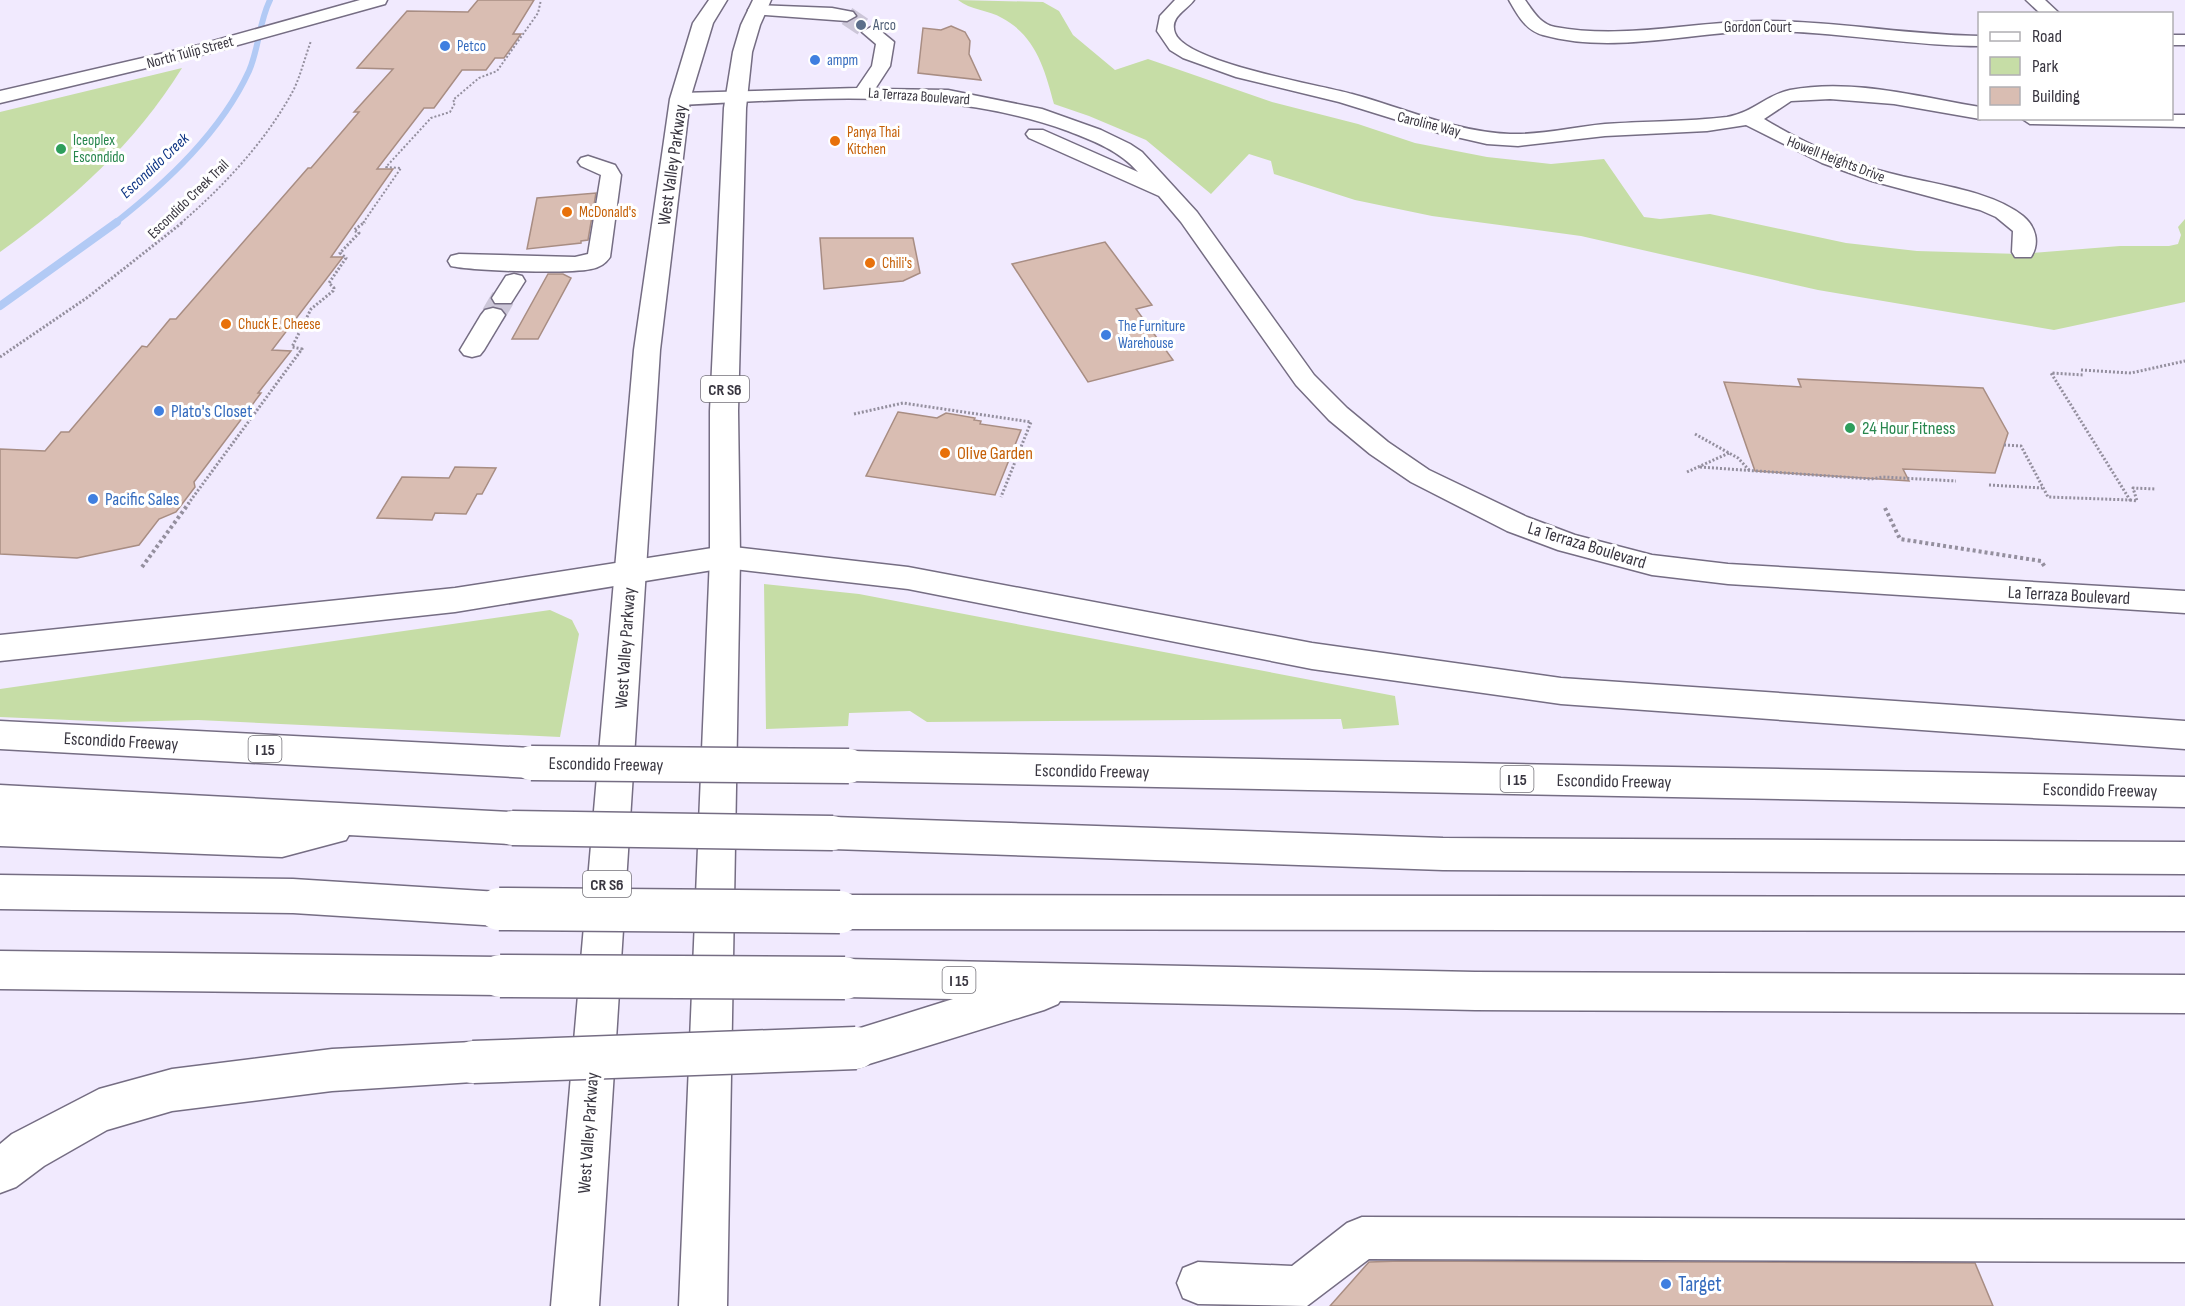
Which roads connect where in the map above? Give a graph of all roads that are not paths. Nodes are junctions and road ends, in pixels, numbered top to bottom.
1 (379, 0) edge
2 (718, 0) edge
3 (1186, 0) edge
4 (1517, 0) edge
5 (2034, 0) edge
6 (759, 5) edge
7 (2049, 12) edge
8 (847, 16) tunnel mouth
9 (871, 32) tunnel mouth
10 (1978, 41) edge
11 (863, 93) junction
12 (0, 97) edge
13 (735, 101) junction
14 (680, 105) junction
15 (2173, 106) edge
16 (1978, 113) edge
17 (2185, 115) edge
18 (1750, 119) junction
19 (2133, 120) edge
20 (2185, 121) edge
21 (588, 162) dead end
22 (1165, 193) junction
23 (2023, 252) dead end
24 (459, 261) dead end
25 (503, 298) tunnel mouth
26 (472, 350) dead end
27 (725, 557) junction
28 (630, 573) junction
29 (2185, 602) edge
30 (0, 648) edge
31 (0, 735) edge
32 (2185, 735) edge
33 (2185, 792) edge
34 (0, 800) edge
35 (376, 819) junction
36 (0, 830) edge
37 (2185, 858) edge
38 (0, 891) edge
39 (499, 909) junction
40 (0, 913) edge
41 (2185, 914) edge
42 (0, 970) edge
43 (1074, 982) junction
44 (2185, 994) edge
45 (0, 1171) edge
46 (2185, 1241) edge
47 (1198, 1283) dead end
48 (575, 1306) edge
49 (703, 1306) edge

1 - 12 street, North Tulip Street
2 - 14 main road, West Valley Parkway / CR S6
3 - 18 street, Caroline Way
4 - 10 street, Gordon Court
5 - 7 street
6 - 8 street
6 - 13 main road, CR S6
9 - 11 street
11 - 13 street, La Terraza Boulevard
11 - 22 street, La Terraza Boulevard
13 - 14 street, La Terraza Boulevard
13 - 22 street, La Terraza Boulevard
13 - 27 main road, CR S6
14 - 28 main road, West Valley Parkway / CR S6
15 - 17 street
16 - 18 street
18 - 23 street, Howell Heights Drive
19 - 20 street
21 - 24 street
22 - 29 street, La Terraza Boulevard
25 - 26 street
27 - 28 main road
27 - 32 main road
27 - 49 main road, CR S6
28 - 30 main road
28 - 48 main road, West Valley Parkway / CR S6
31 - 33 main road, Escondido Freeway / I 15, bridge
34 - 35 main road
35 - 36 main road
35 - 37 main road, bridge
38 - 39 main road
39 - 40 main road
39 - 41 main road, bridge
42 - 43 main road, I 15, bridge
43 - 44 main road, I 15
43 - 45 main road, bridge
46 - 47 street

